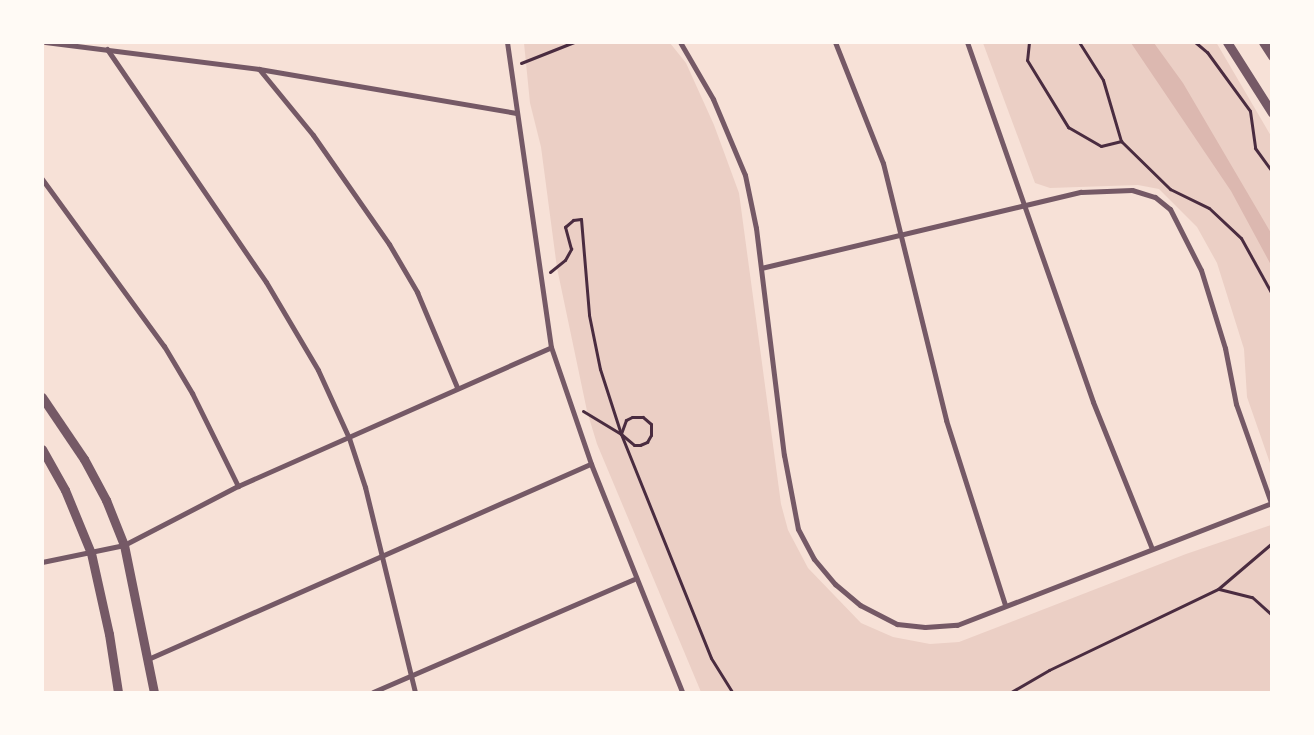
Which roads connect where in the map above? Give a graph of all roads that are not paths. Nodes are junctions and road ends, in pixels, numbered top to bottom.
1 (45, 42) edge
2 (507, 42) edge
3 (680, 42) edge
4 (835, 42) edge
5 (967, 42) edge
6 (1227, 42) edge
7 (1263, 42) edge
8 (108, 49) junction
9 (1272, 56) edge
10 (259, 69) junction
11 (516, 113) junction
12 (1272, 113) edge
13 (42, 179) edge
14 (1022, 204) junction
15 (904, 237) junction
16 (761, 268) junction
17 (551, 347) junction
18 (457, 387) junction
19 (42, 397) edge
20 (349, 438) junction
21 (42, 449) edge
22 (591, 464) junction
23 (238, 486) junction
24 (1271, 503) edge
25 (124, 545) junction
26 (1152, 548) junction
27 (91, 553) junction
28 (381, 558) junction
29 (42, 562) edge
30 (634, 579) junction
31 (1005, 606) junction
32 (148, 659) junction
33 (410, 676) junction
34 (682, 691) edge
35 (118, 692) edge
36 (154, 692) edge
37 (373, 692) edge
38 (415, 692) edge
39 (675, 692) edge

1 - 8 street
2 - 11 street
3 - 16 street
4 - 15 street
5 - 14 street
6 - 12 street
7 - 9 street
8 - 10 street
8 - 20 street
10 - 11 street
10 - 18 street
11 - 17 street
13 - 23 street
14 - 15 street
14 - 24 street
14 - 26 street
15 - 16 street
15 - 31 street
16 - 31 street
17 - 18 street
17 - 22 street
18 - 20 street
19 - 25 street
20 - 23 street
20 - 28 street
21 - 27 street
22 - 28 street
22 - 30 street
23 - 25 street
24 - 26 street
25 - 27 street
25 - 32 street
26 - 31 street
27 - 29 street
27 - 35 street
28 - 32 street
28 - 33 street
30 - 33 street
30 - 34 street
32 - 36 street
33 - 37 street
33 - 38 street
34 - 39 street

